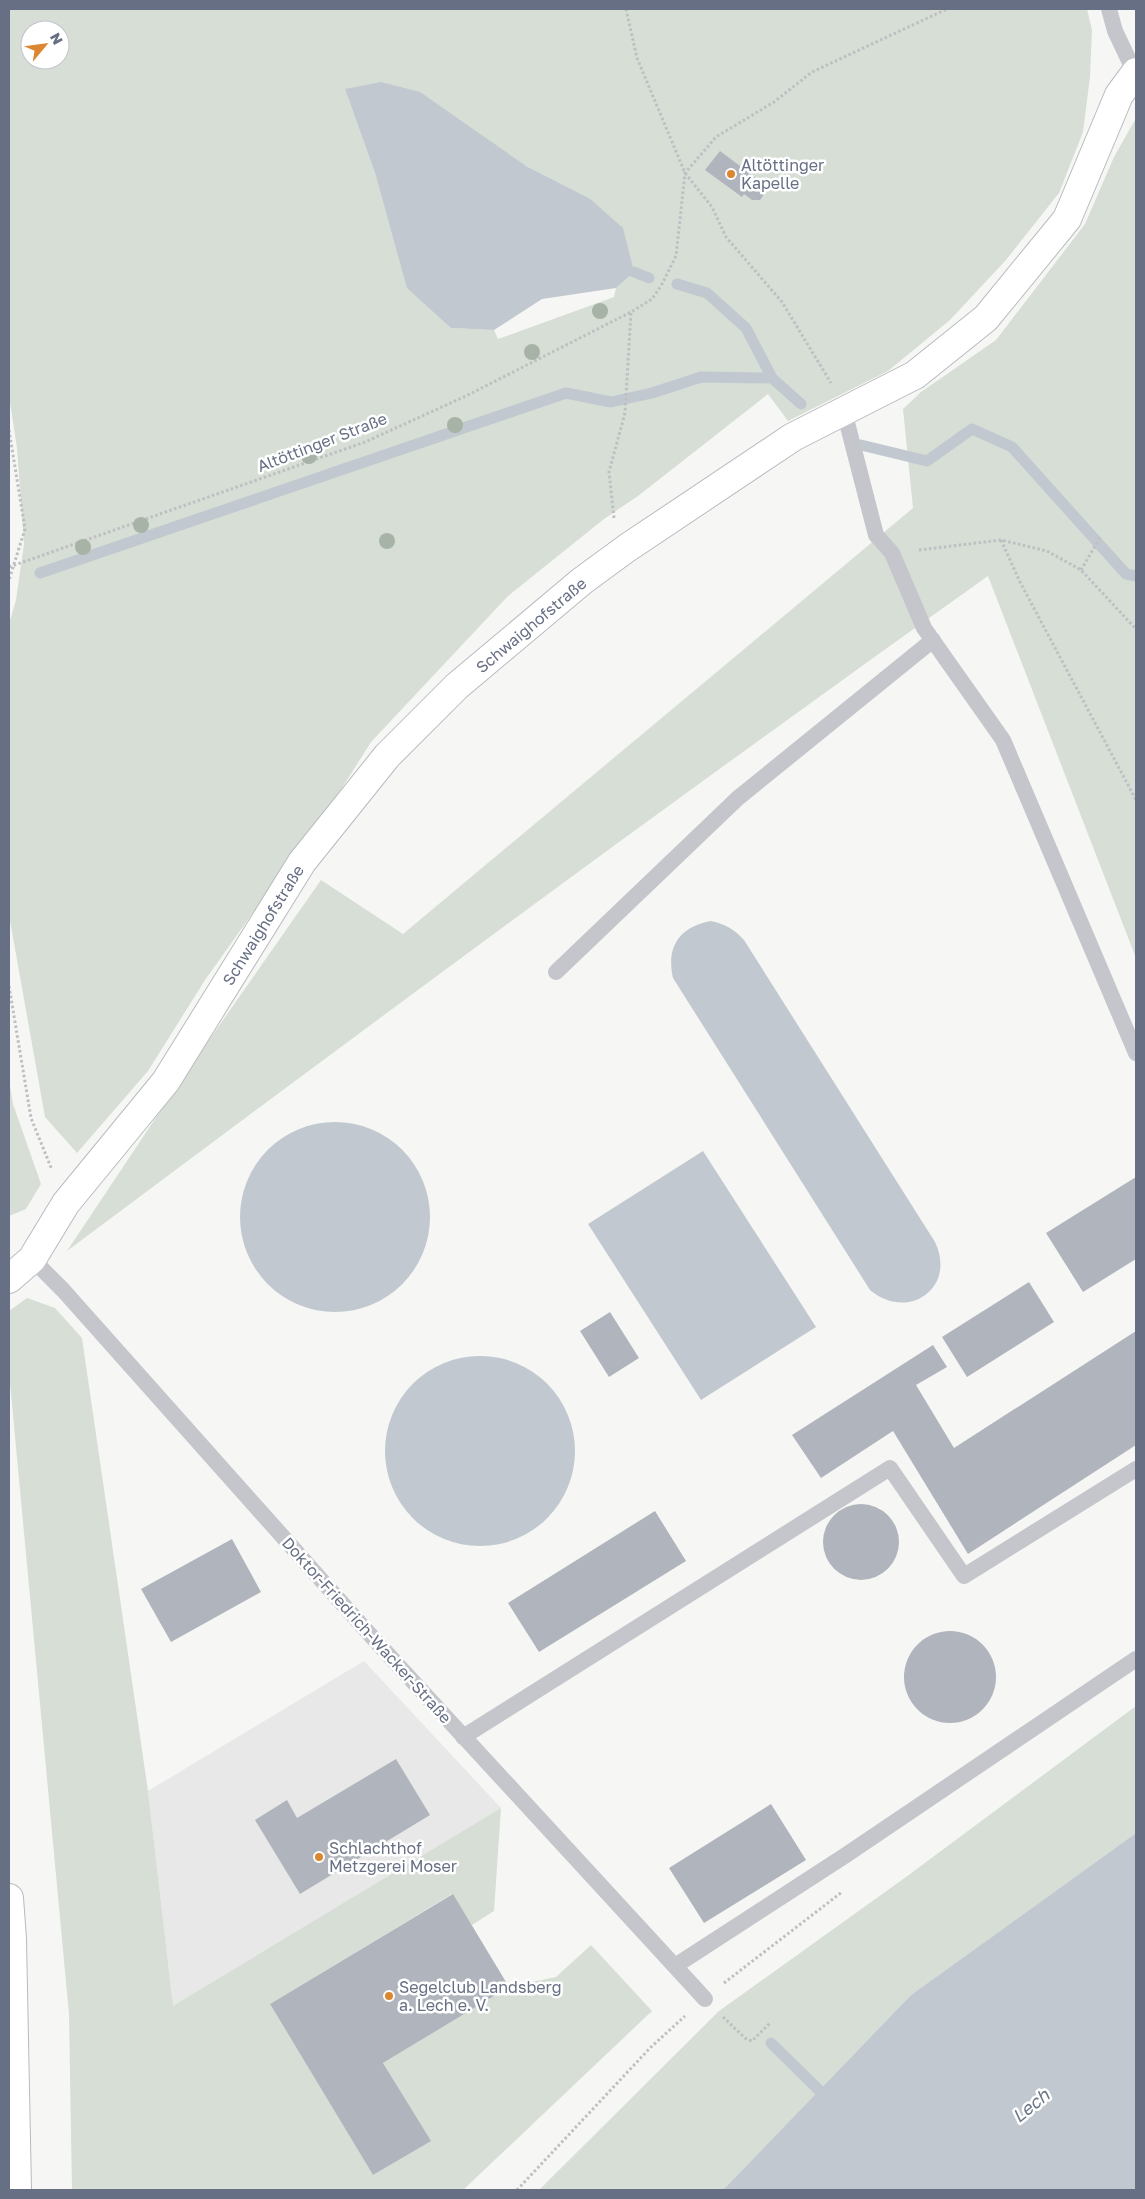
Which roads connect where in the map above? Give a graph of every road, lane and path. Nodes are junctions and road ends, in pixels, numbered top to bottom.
1 (626, 9) edge
2 (947, 9) edge
3 (1109, 9) edge
4 (1136, 72) edge
5 (685, 173) junction
6 (631, 312) junction
7 (844, 411) junction
8 (9, 430) edge
9 (1101, 536) dead end
10 (1000, 540) junction
11 (627, 548) junction
12 (892, 553) junction
13 (10, 567) edge
14 (1080, 570) junction
15 (9, 580) edge
16 (1136, 628) edge
17 (932, 640) junction
18 (1136, 800) edge
19 (556, 972) dead end
20 (9, 986) edge
21 (1136, 1053) edge
22 (66, 1203) junction
23 (32, 1259) junction
24 (9, 1279) edge
25 (1136, 1469) edge
26 (1136, 1659) edge
27 (462, 1737) junction
28 (844, 1891) dead end
29 (9, 1898) edge
30 (675, 1966) junction
31 (705, 1999) junction
32 (728, 2022) dead end
33 (770, 2023) dead end
34 (17, 2190) edge
35 (517, 2190) edge

1 - 5 path
2 - 5 path
3 - 4 lane
4 - 7 main road, Schwaighofstraße
5 - 6 path, Altöttinger Straße
5 - 7 path
6 - 11 path
6 - 13 path, Altöttinger Straße
7 - 11 main road, Schwaighofstraße
7 - 12 lane
8 - 13 path
9 - 14 path
10 - 12 path
10 - 14 path
10 - 18 path
11 - 22 main road, Schwaighofstraße
12 - 17 lane
13 - 15 path
14 - 16 path
17 - 19 lane
17 - 21 lane
20 - 22 path
22 - 23 main road, Schwaighofstraße
23 - 24 main road, Schwaighofstraße
23 - 27 lane, Doktor-Friedrich-Wacker-Straße
25 - 27 lane
26 - 30 lane
27 - 30 lane, Doktor-Friedrich-Wacker-Straße
28 - 31 path
29 - 34 main road
30 - 31 lane, Doktor-Friedrich-Wacker-Straße
31 - 35 path
32 - 33 path

